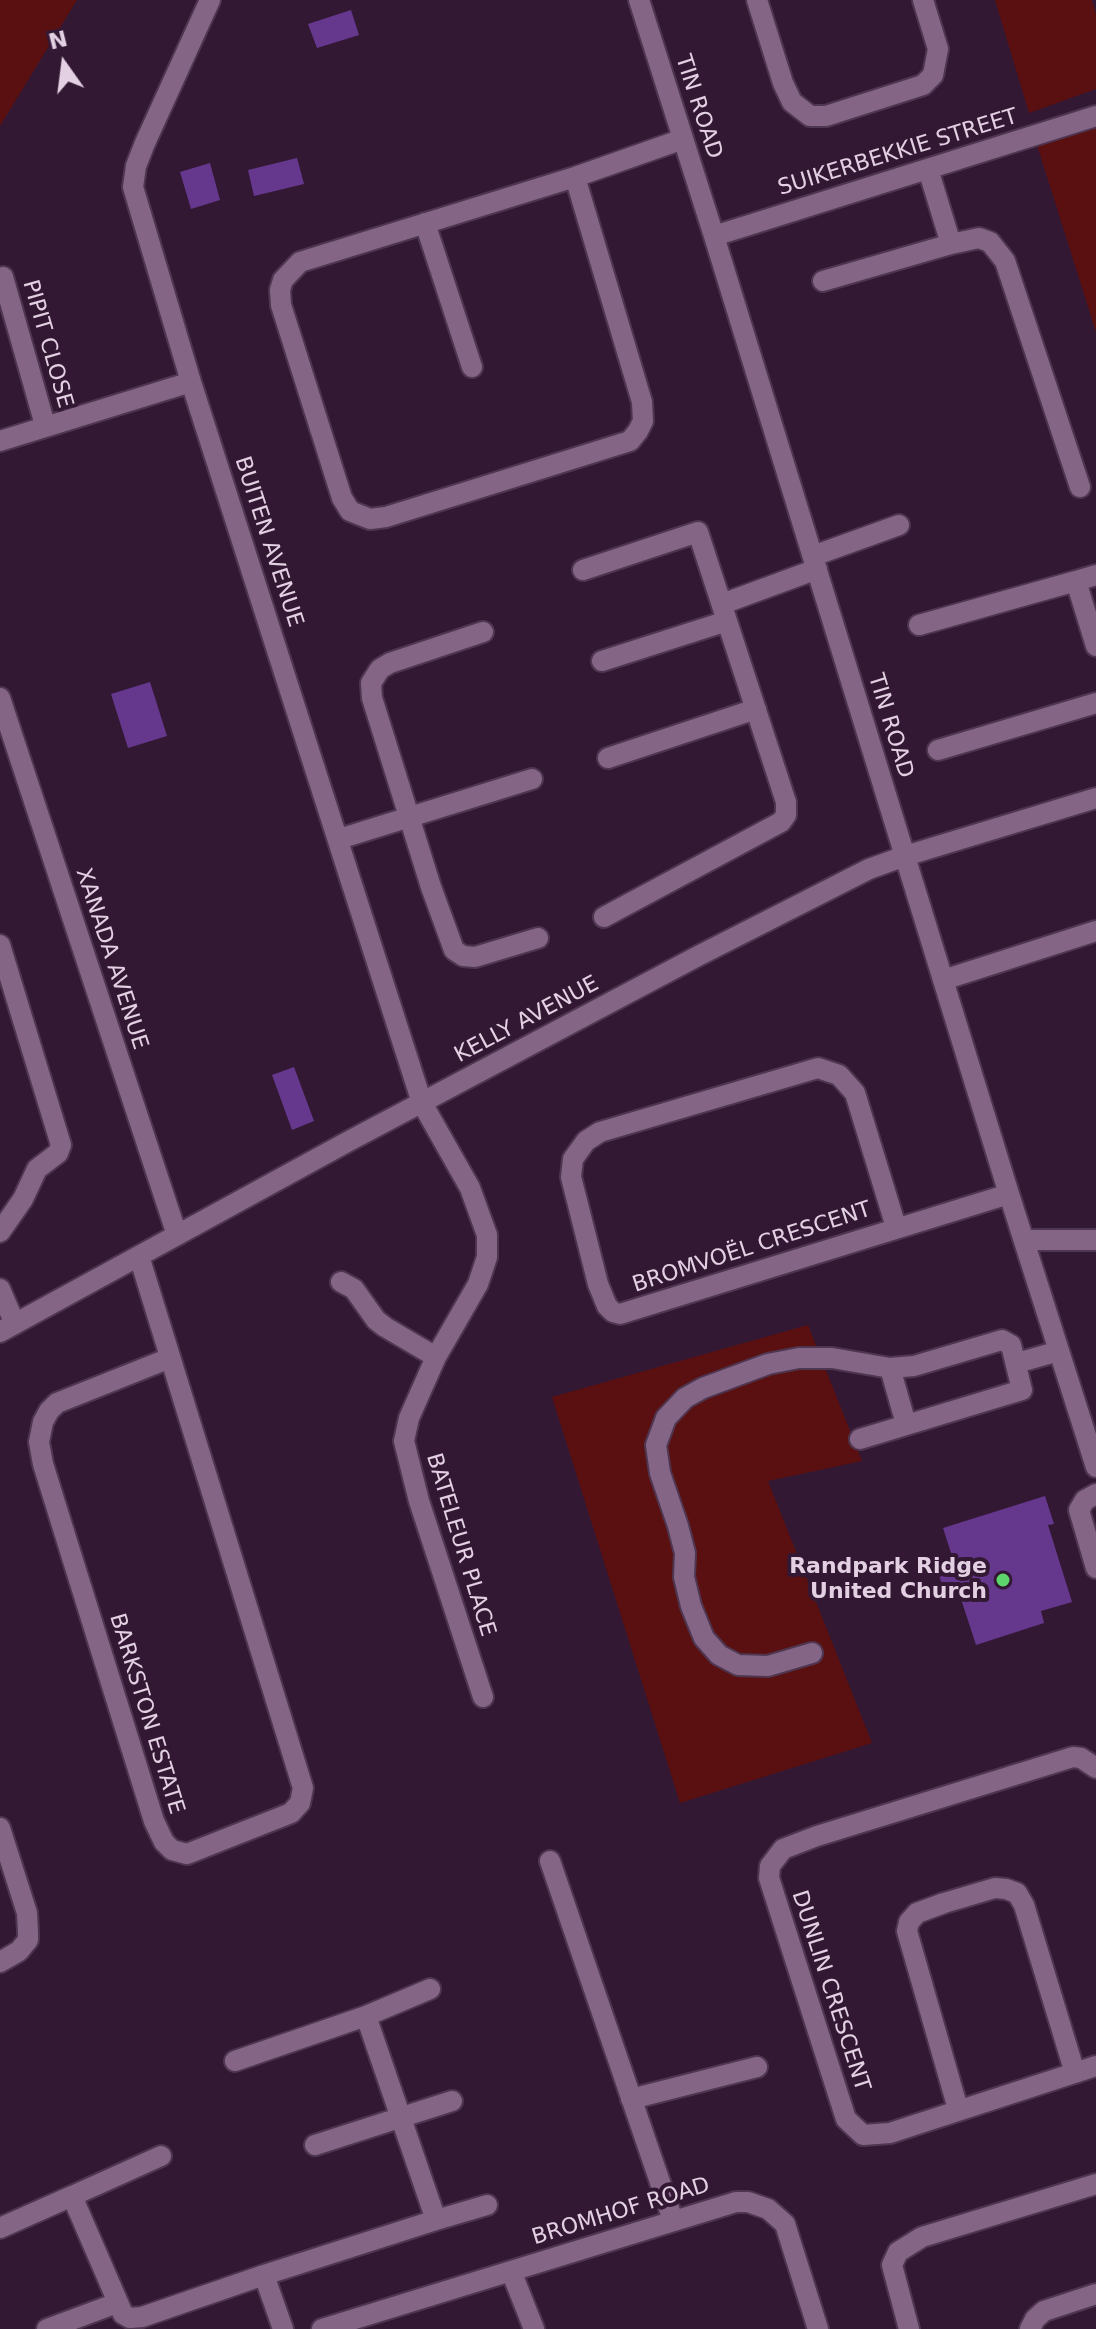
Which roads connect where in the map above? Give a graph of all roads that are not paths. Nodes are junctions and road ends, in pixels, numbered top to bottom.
1 (210, 0) edge
2 (639, 0) edge
3 (757, 0) edge
4 (923, 0) edge
5 (1096, 116) edge
6 (683, 139) junction
7 (928, 169) junction
8 (575, 177) junction
9 (425, 223) junction
10 (714, 236) junction
11 (951, 244) junction
12 (3, 277) dead end
13 (823, 281) dead end
14 (472, 367) dead end
15 (191, 382) junction
16 (45, 425) junction
17 (0, 441) edge
18 (1080, 487) dead end
19 (899, 525) dead end
20 (815, 562) junction
21 (583, 570) dead end
22 (1086, 578) edge
23 (724, 612) junction
24 (919, 625) dead end
25 (483, 632) dead end
26 (1096, 646) edge
27 (602, 661) dead end
28 (0, 698) edge
29 (1096, 703) edge
30 (756, 709) junction
31 (938, 750) dead end
32 (608, 758) dead end
33 (532, 779) dead end
34 (1096, 798) edge
35 (408, 819) junction
36 (339, 839) junction
37 (905, 856) junction
38 (604, 917) dead end
39 (1096, 931) edge
40 (538, 938) dead end
41 (0, 945) edge
42 (943, 980) junction
43 (422, 1103) junction
44 (1009, 1194) junction
45 (896, 1227) junction
46 (0, 1232) edge
47 (177, 1235) junction
48 (1024, 1240) junction
49 (1096, 1240) edge
50 (139, 1256) junction
51 (341, 1282) dead end
52 (0, 1289) edge
53 (7, 1328) edge
54 (1059, 1351) junction
55 (436, 1357) junction
56 (170, 1358) junction
57 (1017, 1363) junction
58 (890, 1368) junction
59 (906, 1424) junction
60 (860, 1439) dead end
61 (1096, 1467) edge
62 (1096, 1494) edge
63 (1096, 1568) edge
64 (812, 1653) dead end
65 (483, 1697) dead end
66 (1096, 1768) edge
67 (0, 1828) edge
68 (550, 1861) dead end
69 (0, 1962) edge
70 (430, 1989) dead end
71 (366, 2016) junction
72 (235, 2061) dead end
73 (1096, 2066) edge
74 (757, 2067) dead end
75 (1075, 2073) junction
76 (631, 2099) junction
77 (452, 2101) dead end
78 (958, 2109) junction
79 (400, 2116) junction
80 (315, 2145) dead end
81 (161, 2156) dead end
82 (1096, 2184) edge
83 (72, 2196) junction
84 (487, 2205) dead end
85 (436, 2220) junction
86 (673, 2220) junction
87 (0, 2228) edge
88 (511, 2271) junction
89 (264, 2275) junction
90 (1096, 2294) edge
91 (117, 2303) junction
92 (47, 2329) edge
93 (283, 2329) edge
94 (322, 2329) edge
95 (534, 2329) edge
96 (818, 2329) edge
97 (909, 2329) edge
98 (1030, 2329) edge

1 - 15 street, BUITEN AVENUE
2 - 6 street, TIN ROAD
3 - 4 street
5 - 7 street, SUIKERBEKKIE STREET
6 - 8 street
6 - 10 street, TIN ROAD
7 - 10 street, SUIKERBEKKIE STREET
7 - 11 street
8 - 9 street
8 - 9 street
9 - 14 street
10 - 20 street, TIN ROAD
11 - 13 street
11 - 18 street
12 - 16 street, PIPIT CLOSE
15 - 16 street
15 - 36 street, BUITEN AVENUE
16 - 17 street
19 - 20 street
20 - 23 street
20 - 37 street, TIN ROAD
21 - 23 street
22 - 24 street
22 - 26 street
23 - 27 street
23 - 30 street
25 - 35 street
28 - 47 street, XANADA AVENUE
29 - 31 street
30 - 32 street
30 - 38 street
33 - 35 street
34 - 37 street, KELLY AVENUE
35 - 36 street
35 - 40 street
36 - 43 street, BUITEN AVENUE
37 - 42 street, TIN ROAD
37 - 43 street, KELLY AVENUE
39 - 42 street
41 - 46 street
42 - 44 street, TIN ROAD
43 - 47 street, KELLY AVENUE
43 - 55 street, BATELEUR PLACE
44 - 45 street, BROMVOËL CRESCENT
44 - 48 street, TIN ROAD
45 - 45 street, BROMVOËL CRESCENT
47 - 50 street, KELLY AVENUE
48 - 49 street
48 - 54 street, TIN ROAD
50 - 53 street, KELLY AVENUE
50 - 56 street, BARKSTON ESTATE
51 - 55 street
52 - 53 street
54 - 57 street
54 - 61 street, TIN ROAD
55 - 65 street, BATELEUR PLACE
56 - 56 street, BARKSTON ESTATE
57 - 58 street
57 - 59 street
58 - 59 street
58 - 64 street
59 - 60 street
62 - 63 street
66 - 78 street, DUNLIN CRESCENT
67 - 69 street
68 - 76 street
70 - 71 street
71 - 72 street
71 - 79 street
73 - 75 street, DUNLIN CRESCENT
74 - 76 street
75 - 78 street, DUNLIN CRESCENT
75 - 78 street
76 - 86 street
77 - 79 street
79 - 80 street
79 - 85 street
81 - 83 street
82 - 97 street
83 - 87 street
83 - 91 street
84 - 85 street
85 - 89 street
86 - 88 street, BROMHOF ROAD
86 - 96 street, BROMHOF ROAD
88 - 94 street, BROMHOF ROAD
88 - 95 street
89 - 91 street
89 - 93 street
90 - 98 street
91 - 92 street

